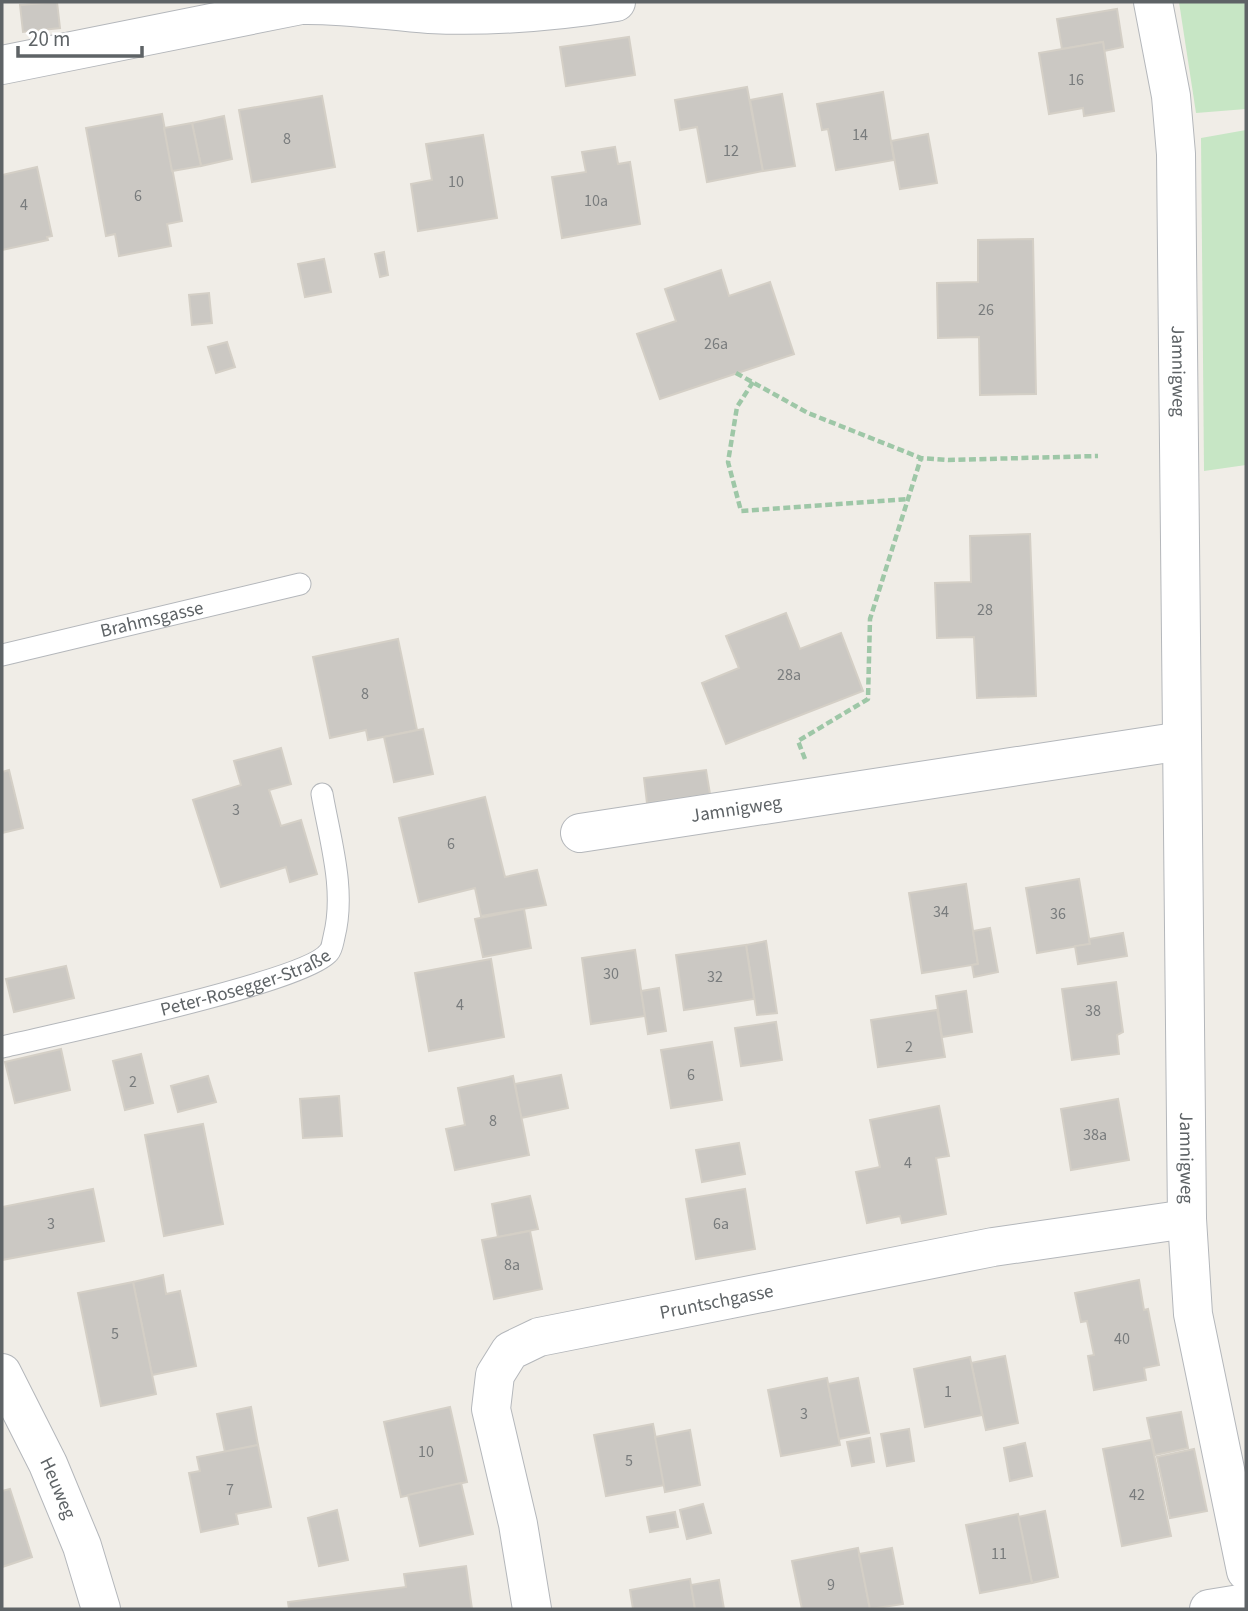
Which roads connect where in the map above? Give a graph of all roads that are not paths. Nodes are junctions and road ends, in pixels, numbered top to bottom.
1 (616, 2) edge
2 (1153, 2) edge
3 (2, 65) edge
4 (300, 584) dead end
5 (2, 655) edge
6 (1182, 741) junction
7 (322, 794) dead end
8 (580, 833) dead end
9 (2, 1047) edge
10 (1187, 1219) junction
11 (2, 1373) edge
12 (1246, 1571) edge
13 (1246, 1603) edge
14 (101, 1609) edge
15 (532, 1609) edge
16 (1209, 1609) edge

1 - 3 street
2 - 6 street, Jamnigweg
4 - 5 lane, Brahmsgasse
6 - 8 street, Jamnigweg
6 - 10 street, Jamnigweg
7 - 9 lane, Peter-Rosegger-Straße
10 - 12 street, Jamnigweg
10 - 15 street, Pruntschgasse
11 - 14 street, Heuweg
13 - 16 street

